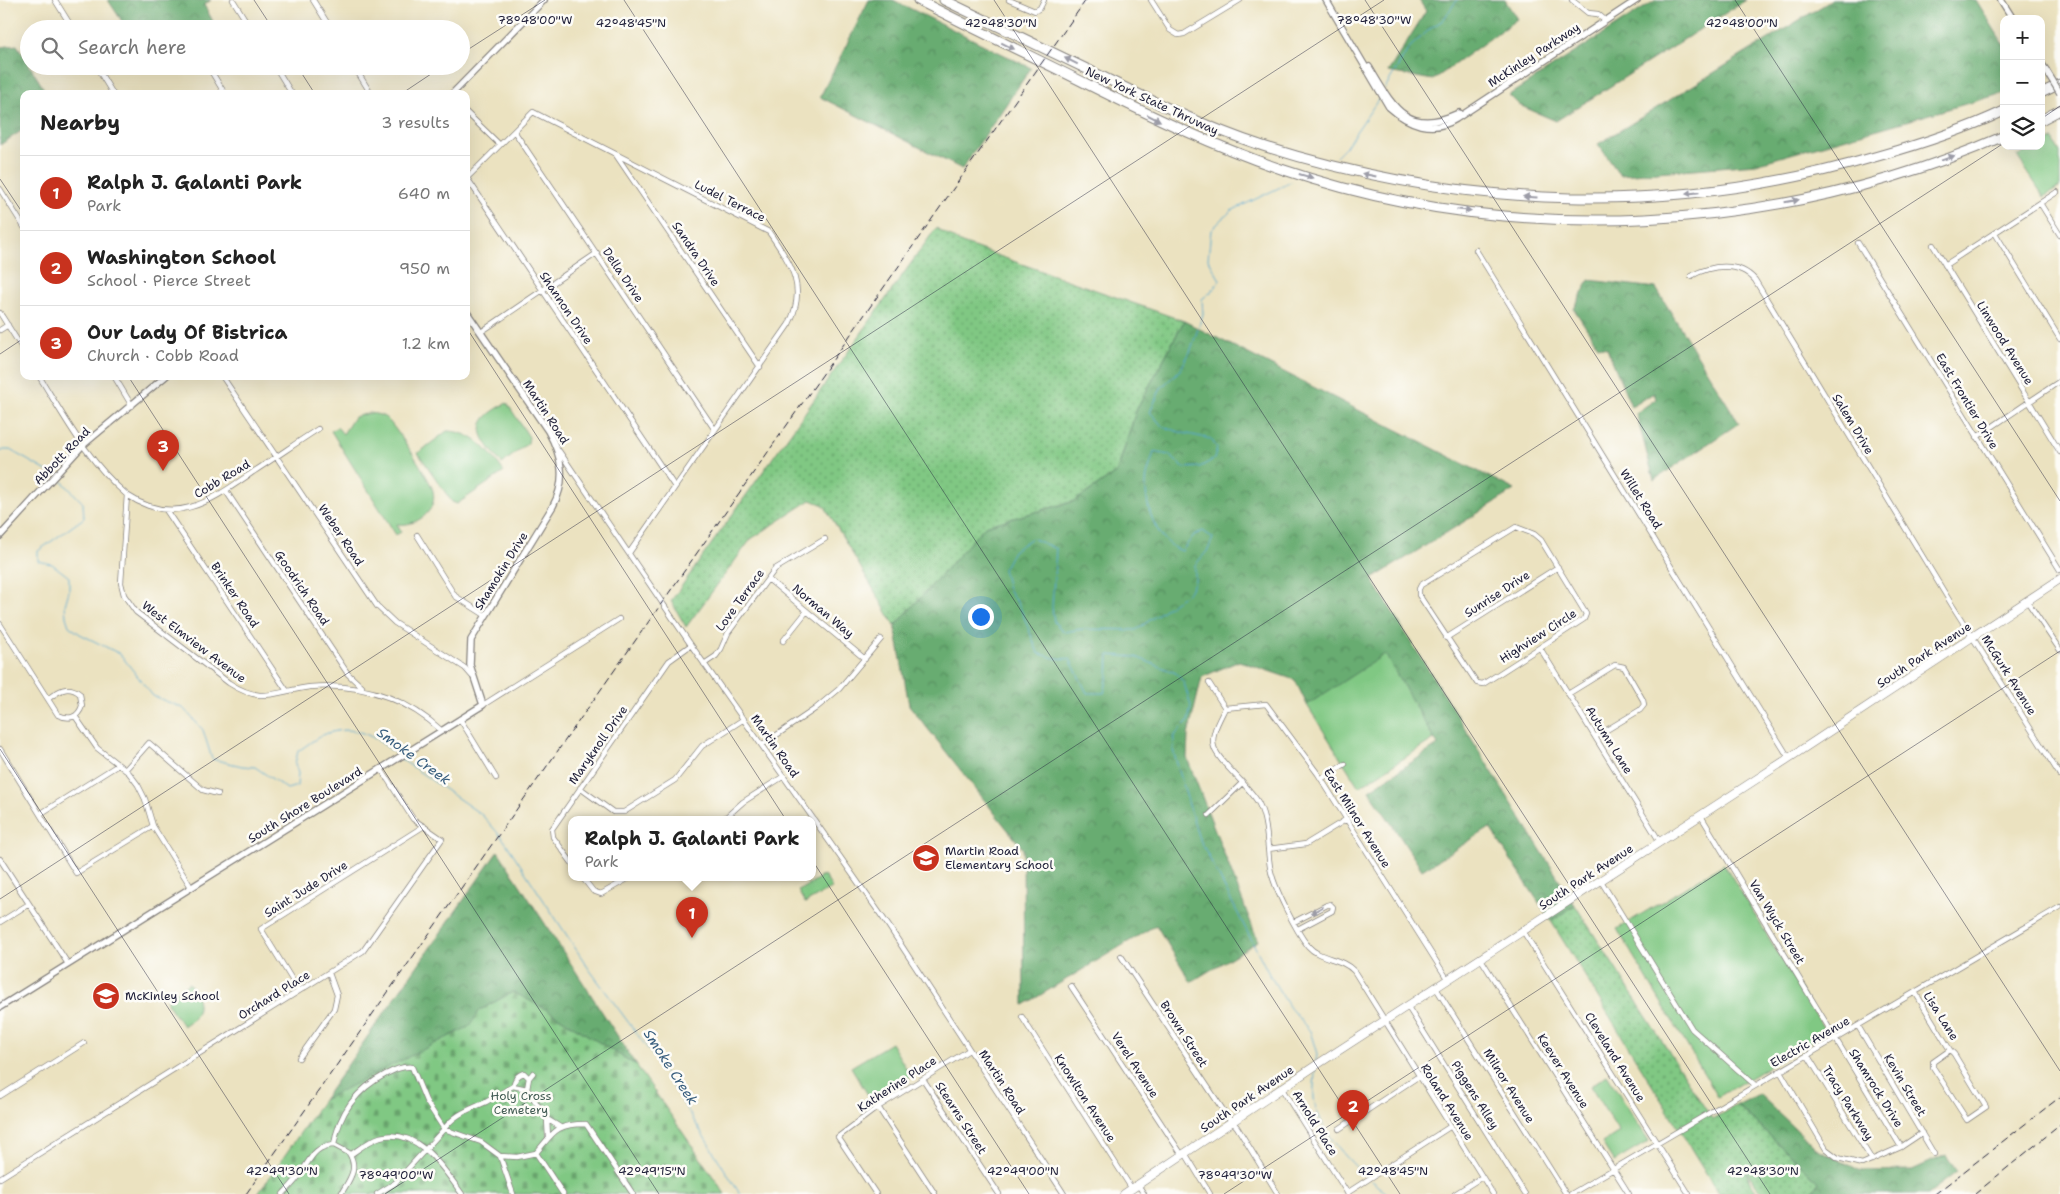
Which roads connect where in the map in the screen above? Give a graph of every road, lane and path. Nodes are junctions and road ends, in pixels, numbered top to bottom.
1 (55, 0) edge
2 (233, 0) edge
3 (313, 0) edge
4 (544, 0) edge
5 (918, 0) edge
6 (944, 0) edge
7 (1009, 0) edge
8 (1044, 0) edge
9 (1151, 0) edge
10 (1240, 0) edge
11 (1326, 0) edge
12 (1572, 0) edge
13 (1637, 0) edge
14 (2001, 0) edge
15 (2010, 15) edge
16 (67, 20) edge
17 (245, 20) edge
18 (325, 20) edge
19 (1605, 20) junction
20 (2045, 69) edge
21 (101, 75) edge
22 (213, 75) edge
23 (280, 75) edge
24 (359, 75) edge
25 (2060, 79) edge
26 (2060, 84) edge
27 (111, 90) edge
28 (223, 90) edge
29 (290, 90) edge
30 (369, 90) edge
31 (456, 90) edge
32 (2045, 90) edge
33 (2045, 91) edge
34 (2060, 93) edge
35 (2060, 110) edge
36 (2000, 112) edge
37 (470, 116) edge
38 (2045, 118) edge
39 (514, 131) junction
40 (2000, 138) edge
41 (500, 145) junction
42 (615, 153) junction
43 (470, 175) edge
44 (470, 182) edge
45 (0, 189) edge
46 (2058, 192) dead end
47 (2041, 202) junction
48 (20, 221) edge
49 (1995, 233) junction
50 (2060, 235) edge
51 (1858, 243) dead end
52 (1933, 245) dead end
53 (1476, 250) dead end
54 (597, 253) junction
55 (1945, 265) junction
56 (1691, 276) dead end
57 (542, 290) junction
58 (0, 313) edge
59 (470, 317) edge
60 (8, 325) junction
61 (0, 330) edge
62 (481, 332) junction
63 (2060, 339) edge
64 (20, 344) edge
65 (760, 367) junction
66 (41, 380) edge
67 (116, 380) edge
68 (161, 380) edge
69 (225, 380) edge
70 (2060, 380) edge
71 (2029, 401) junction
72 (132, 406) junction
73 (318, 429) dead end
74 (716, 430) junction
75 (1977, 437) junction
76 (82, 446) junction
77 (558, 449) junction
78 (2060, 452) edge
79 (276, 457) junction
80 (676, 487) junction
81 (226, 491) junction
82 (127, 495) junction
83 (166, 510) junction
84 (418, 535) dead end
85 (0, 536) edge
86 (825, 539) dead end
87 (629, 553) junction
88 (1558, 567) junction
89 (2060, 570) edge
90 (768, 579) junction
91 (2060, 579) edge
92 (2027, 601) junction
93 (807, 611) junction
94 (485, 615) junction
95 (620, 619) dead end
96 (0, 624) edge
97 (1973, 636) junction
98 (1446, 638) junction
99 (881, 639) dead end
100 (783, 641) dead end
101 (691, 646) junction
102 (1540, 648) junction
103 (2060, 650) edge
104 (865, 659) junction
105 (704, 664) junction
106 (473, 677) junction
107 (1209, 683) dead end
108 (368, 690) junction
109 (287, 691) junction
110 (1568, 694) junction
111 (48, 699) junction
112 (483, 705) junction
113 (1225, 708) junction
114 (76, 716) junction
115 (460, 719) junction
116 (744, 719) junction
117 (442, 731) junction
118 (1595, 737) junction
119 (762, 745) junction
120 (0, 749) edge
121 (1789, 758) junction
122 (1345, 764) dead end
123 (118, 765) junction
124 (381, 769) junction
125 (125, 770) junction
126 (2060, 775) edge
127 (784, 776) junction
128 (496, 778) dead end
129 (1321, 779) junction
130 (1243, 782) junction
131 (580, 788) junction
132 (218, 794) dead end
133 (40, 814) junction
134 (1209, 815) dead end
135 (727, 816) edge
136 (812, 816) edge
137 (1701, 816) junction
138 (1347, 819) junction
139 (816, 822) edge
140 (153, 826) junction
141 (424, 826) junction
142 (1660, 842) junction
143 (1268, 849) junction
144 (568, 858) edge
145 (0, 859) edge
146 (585, 881) edge
147 (624, 881) edge
148 (1600, 881) junction
149 (192, 887) junction
150 (29, 904) junction
151 (2060, 907) edge
152 (0, 922) edge
153 (1294, 922) junction
154 (1298, 929) junction
155 (1523, 931) junction
156 (1121, 956) dead end
157 (1481, 959) junction
158 (68, 964) junction
159 (329, 973) junction
160 (1448, 980) junction
161 (1071, 986) dead end
162 (1436, 988) junction
163 (299, 991) junction
164 (1915, 992) junction
165 (0, 1007) edge
166 (1408, 1007) junction
167 (1022, 1018) dead end
168 (1385, 1021) junction
169 (1858, 1026) junction
170 (1834, 1039) junction
171 (84, 1043) dead end
172 (969, 1050) junction
173 (1950, 1050) junction
174 (1808, 1056) junction
175 (299, 1058) dead end
176 (1780, 1071) junction
177 (533, 1073) dead end
178 (1419, 1076) junction
179 (529, 1078) junction
180 (923, 1078) junction
181 (1755, 1085) junction
182 (513, 1086) junction
183 (527, 1089) junction
184 (1282, 1089) junction
185 (0, 1096) edge
186 (878, 1107) junction
187 (547, 1119) junction
188 (1232, 1122) junction
189 (1450, 1126) junction
190 (560, 1127) junction
191 (444, 1129) junction
192 (1339, 1129) dead end
193 (1922, 1132) junction
194 (548, 1137) junction
195 (1657, 1143) junction
196 (334, 1145) junction
197 (1900, 1147) junction
198 (425, 1150) junction
199 (536, 1153) junction
200 (1184, 1154) junction
201 (1934, 1154) dead end
202 (350, 1155) junction
203 (500, 1156) junction
204 (1872, 1160) junction
205 (1613, 1169) junction
206 (1482, 1177) junction
207 (0, 1178) edge
208 (1135, 1187) junction
209 (632, 1192) edge
210 (283, 1194) edge
211 (341, 1194) edge
212 (377, 1194) edge
213 (462, 1194) edge
214 (513, 1194) edge
215 (563, 1194) edge
216 (624, 1194) edge
217 (876, 1194) edge
218 (934, 1194) edge
219 (999, 1194) edge
220 (1064, 1194) edge
221 (1124, 1194) edge
222 (1144, 1194) edge
223 (1210, 1194) edge
224 (1278, 1194) edge
225 (1348, 1194) edge
226 (1455, 1194) edge
227 (1493, 1194) edge
228 (1525, 1194) edge
229 (1566, 1194) edge
230 (1571, 1194) edge
231 (1629, 1194) edge
232 (1690, 1194) edge

1 - 16 street
2 - 17 street
3 - 18 street
4 - 31 street
5 -> 40 highway, New York State Thruway
36 -> 6 highway, New York State Thruway
7 - 8 street
9 - 10 street
11 - 19 street, McKinley Parkway
12 - 19 street
13 - 19 street, McKinley Parkway
14 - 15 street
20 - 34 street, bridge
21 - 27 street
22 - 28 street
23 - 29 street
24 - 30 street
25 - 32 highway
26 - 33 highway
35 - 38 highway
37 - 41 street
39 - 41 street, Ludel Terrace
39 - 42 street, Ludel Terrace
39 - 54 street, Della Drive
41 - 43 street, Shannon Drive
42 - 65 street, Sandra Drive
42 - 65 street, Ludel Terrace
44 - 57 street, Shannon Drive
45 - 48 street
46 - 47 street
47 - 49 street
47 - 50 street
49 - 55 street
49 - 63 street
51 - 75 street, East Frontier Drive
52 - 55 street, Linwood Avenue
53 - 121 street, Willet Road
54 - 57 street
54 - 74 street, Della Drive
55 - 71 street, Linwood Avenue
56 - 97 street, Salem Drive
57 - 62 street
57 - 80 street, Shannon Drive
58 - 60 street
59 - 62 street, Martin Road
60 - 61 street
60 - 64 street
62 - 77 street, Martin Road
65 - 74 street, Ludel Terrace
66 - 76 street
67 - 72 street
68 - 72 street, Abbott Road
69 - 79 street, Weber Road
70 - 71 street
71 - 75 street
71 - 78 street, Linwood Avenue
72 - 76 street, Abbott Road
73 - 79 street, Cobb Road
74 - 80 street, Ludel Terrace
75 - 89 street, East Frontier Drive
76 - 82 street
76 - 85 street, Abbott Road
77 - 87 street, Martin Road
77 - 94 street, Shamokin Drive
79 - 81 street, Cobb Road
79 - 106 street, Weber Road
80 - 87 street, Ludel Terrace
81 - 83 street, Cobb Road
81 - 108 street, Goodrich Road
82 - 83 street, Cobb Road
82 - 109 street, West Elmview Avenue
83 - 109 street, Brinker Road
84 - 94 street
86 - 90 street, Love Terrace
87 - 101 street, Martin Road
88 - 98 street, Sunrise Drive
88 - 98 street, Highview Circle
88 - 102 street, Highview Circle
90 - 93 street, Norman Way
90 - 105 street, Love Terrace
91 - 92 main road, South Park Avenue
92 - 97 main road, South Park Avenue
92 - 103 street
93 - 100 street
93 - 104 street, Norman Way
94 - 106 street, Shamokin Drive
95 - 112 street, South Shore Boulevard
96 - 111 street
97 - 121 main road, South Park Avenue
97 - 126 street, McGurk Avenue
98 - 102 street, Highview Circle
99 - 104 street
101 - 105 street, Martin Road
101 - 131 street, Maryknoll Drive
102 - 110 street, Autumn Lane
104 - 119 street
105 - 116 street, Martin Road
106 - 112 street, Shamokin Drive
107 - 113 street
108 - 109 street, West Elmview Avenue
108 - 117 street, West Elmview Avenue
110 - 118 street, Autumn Lane
110 - 118 street
111 - 114 street
111 - 114 street
112 - 115 street, South Shore Boulevard
113 - 129 street, East Milnor Avenue
113 - 130 street, Roland Avenue
114 - 123 street
115 - 117 street, South Shore Boulevard
115 - 128 street
116 - 119 street, Martin Road
116 - 131 street
117 - 124 street, South Shore Boulevard
118 - 142 street, Autumn Lane
119 - 127 street, Martin Road
120 - 133 street
121 - 137 main road, South Park Avenue
122 - 129 street
123 - 125 street
123 - 133 street
124 - 141 street, Orchard Place
124 - 149 street, South Shore Boulevard
125 - 132 street
125 - 140 street
127 - 135 street
127 - 136 street, Martin Road
129 - 138 street, East Milnor Avenue
130 - 134 street
130 - 143 street, Roland Avenue
131 - 144 street, Maryknoll Drive
133 - 140 street
137 - 142 main road, South Park Avenue
137 - 170 street, Van Wyck Street
138 - 143 street
138 - 160 street, East Milnor Avenue
139 - 172 street, Martin Road
140 - 149 street
141 - 159 street, Orchard Place
141 - 163 street, Saint Jude Drive
142 - 148 main road, South Park Avenue
143 - 153 street, Roland Avenue
145 - 150 street
146 - 147 street
148 - 155 main road, South Park Avenue
148 - 181 street
149 - 158 street, South Shore Boulevard
150 - 152 street
150 - 158 street
151 - 164 street, Electric Avenue
153 - 154 street, Roland Avenue
154 -> 153 street
154 - 168 street, Roland Avenue
155 - 157 main road, South Park Avenue
155 - 195 street, Cleveland Avenue
156 - 188 street, Brown Street
157 - 160 main road, South Park Avenue
157 - 205 street, Keever Avenue
158 - 165 street, South Shore Boulevard
159 - 163 street, Orchard Place
159 - 175 street
160 - 162 main road, South Park Avenue
161 - 200 street, Verel Avenue
162 - 166 main road, South Park Avenue
162 - 229 street, Milnor Avenue
163 - 207 street, Orchard Place
164 - 169 street, Electric Avenue
164 - 173 street, Lisa Lane
166 - 168 main road, South Park Avenue
166 - 228 street, Piggens Alley
167 - 208 street, Knowlton Avenue
168 - 178 street, Roland Avenue
168 - 184 main road, South Park Avenue
169 - 170 street, Electric Avenue
169 - 193 street, Kevin Street
170 - 174 street, Electric Avenue
170 - 197 street, Shamrock Drive
171 - 185 street
172 - 180 street, Katherine Place
172 - 220 street, Martin Road
173 - 173 street, Lisa Lane
174 - 176 street, Electric Avenue
174 - 204 street, Tracy Parkway
176 - 181 street, Electric Avenue
176 - 204 street
177 - 179 street
178 - 189 street, Roland Avenue
178 - 192 street
179 - 182 street
179 - 183 street
180 - 186 street, Katherine Place
180 - 219 street, Stearns Street
181 - 195 street, Electric Avenue
182 - 183 street
182 - 191 street
183 - 187 street
184 - 188 main road, South Park Avenue
184 - 225 street, Arnold Place
186 - 217 street, Katherine Place
186 - 218 street
187 - 190 street
187 - 194 street
188 - 200 main road, South Park Avenue
188 - 224 street, Brown Street
189 - 206 street, Roland Avenue
189 - 225 street
190 - 194 street
190 - 209 street
191 - 196 street
191 - 198 street
191 - 203 street
193 - 197 street
193 - 201 street, Kevin Street
194 - 199 street
195 - 205 street, Electric Avenue
195 - 232 street, Cleveland Avenue
196 - 202 street
196 - 210 street
197 - 204 street
198 - 202 street
198 - 212 street
198 - 213 street
199 - 203 street
199 - 215 street
200 - 208 main road, South Park Avenue
200 - 223 street, Verel Avenue
202 - 211 street
203 - 214 street
205 - 230 street, Electric Avenue
205 - 231 street, Keever Avenue
206 - 226 street
206 - 227 street, Roland Avenue
208 - 221 main road, South Park Avenue
208 - 222 street, Knowlton Avenue
209 - 216 street

